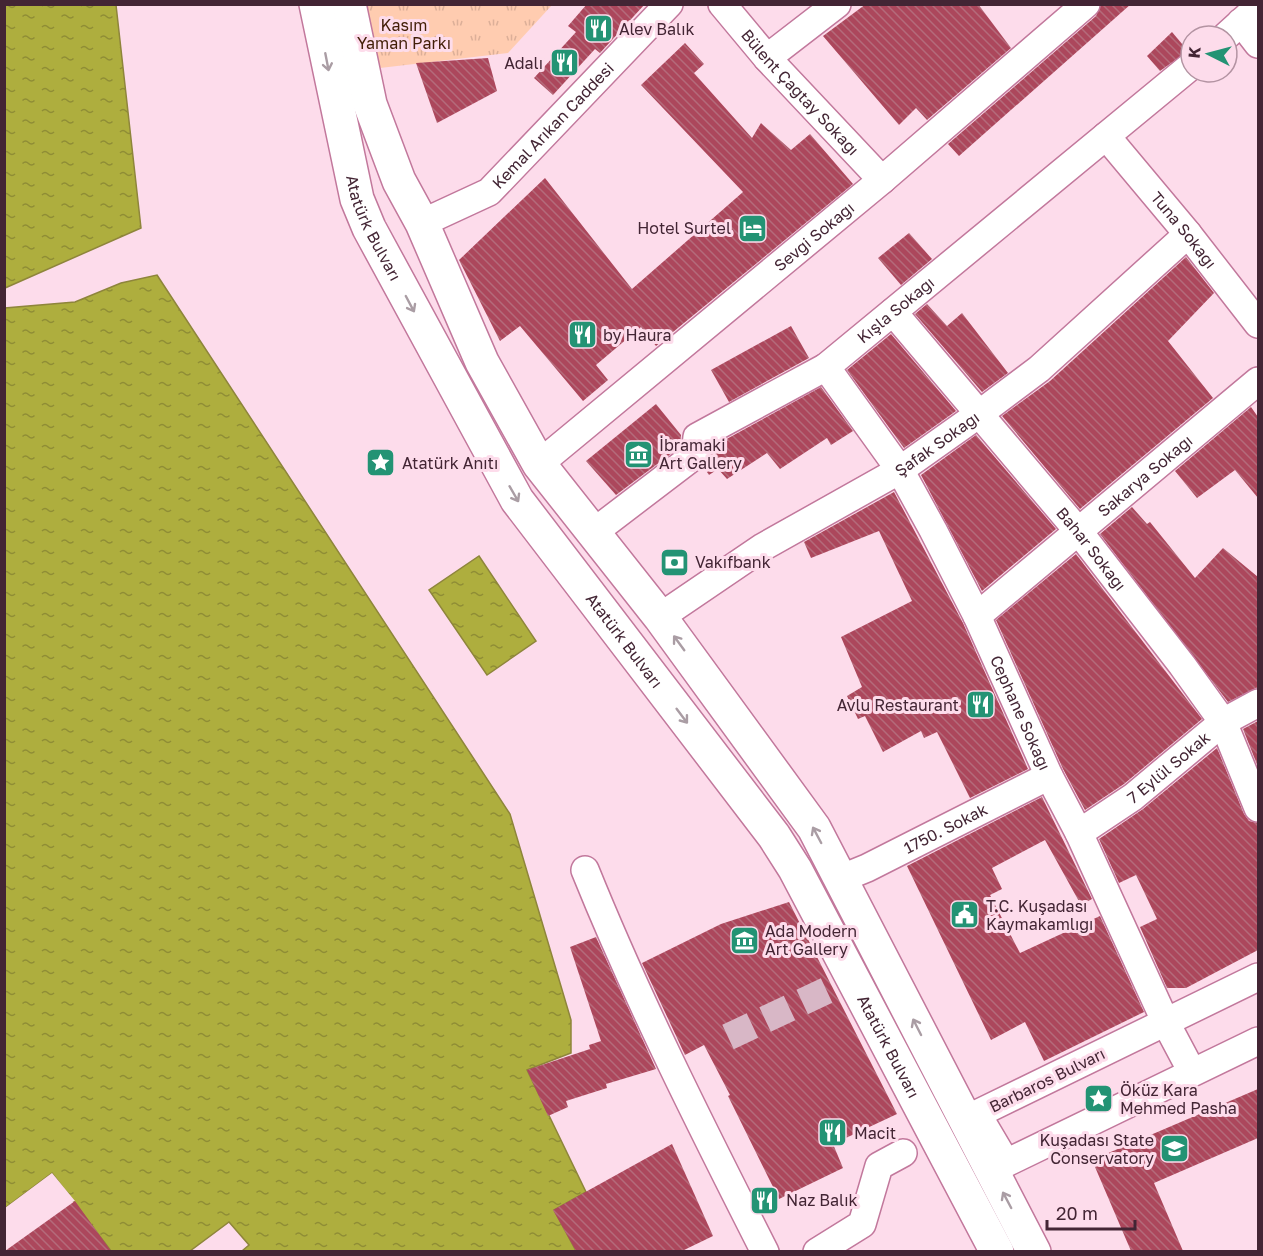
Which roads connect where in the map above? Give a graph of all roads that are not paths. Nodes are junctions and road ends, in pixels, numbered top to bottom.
1 (316, 4) edge
2 (349, 4) edge
3 (669, 4) edge
4 (722, 4) edge
5 (837, 4) edge
6 (1086, 4) edge
7 (1242, 22) edge
8 (1258, 44) edge
9 (767, 58) junction
10 (1179, 76) edge
11 (1106, 136) junction
12 (882, 180) junction
13 (399, 181) junction
14 (363, 214) junction
15 (422, 223) junction
16 (1188, 234) junction
17 (893, 312) junction
18 (1258, 324) edge
19 (826, 367) junction
20 (1258, 381) edge
21 (979, 414) junction
22 (539, 464) junction
23 (900, 470) junction
24 (594, 532) junction
25 (1079, 532) junction
26 (977, 616) junction
27 (660, 617) junction
28 (1258, 703) edge
29 (1223, 722) junction
30 (1049, 776) junction
31 (1258, 808) edge
32 (1079, 833) junction
33 (585, 870) dead end
34 (840, 879) junction
35 (1258, 977) edge
36 (1166, 1023) junction
37 (1258, 1041) edge
38 (1192, 1072) junction
39 (903, 1153) dead end
40 (765, 1251) edge
41 (817, 1251) edge
42 (997, 1251) edge
43 (1034, 1251) edge

1 -> 14 main road, Atatürk Bulvarı
2 - 13 main road, Atatürk Bulvarı
3 - 15 street, Kemal Arıkan Caddesi
4 - 9 street, Bülent Çağtay Sokağı
5 - 9 street
6 - 12 street, Sevgi Sokağı
7 - 8 street
9 - 12 street, Bülent Çağtay Sokağı
10 - 11 street, Kışla Sokağı
11 - 16 street, Tuna Sokağı
11 - 17 street, Kışla Sokağı
12 - 22 street, Sevgi Sokağı
13 - 14 main road
13 - 15 main road, Atatürk Bulvarı
14 - 15 main road
14 -> 42 main road, Atatürk Bulvarı
15 - 22 main road, Atatürk Bulvarı
16 - 18 street, Tuna Sokağı
16 - 21 street, Şafak Sokağı
17 - 19 street, Kışla Sokağı
17 - 21 street, Bahar Sokağı
19 - 23 street, Cephane Sokağı
19 - 24 street, Kışla Sokağı
20 - 25 street, Sakarya Sokağı
21 - 23 street, Şafak Sokağı
21 - 25 street, Bahar Sokağı
22 - 24 main road, Atatürk Bulvarı
23 - 26 street, Cephane Sokağı
23 - 27 street, Şafak Sokağı
24 - 27 main road, Atatürk Bulvarı
25 - 26 street, Sakarya Sokağı
25 - 29 street, Bahar Sokağı
26 - 30 street, Cephane Sokağı
34 -> 27 main road, Atatürk Bulvarı
28 - 29 street, 7 Eylül Sokak
29 - 31 street, Bahar Sokağı
29 - 32 street, 7 Eylül Sokak
30 - 32 street, Cephane Sokağı
30 - 34 street, 1750. Sokak
32 - 36 street, Cephane Sokağı
33 - 40 street
43 -> 34 main road, Atatürk Bulvarı
35 - 36 street, Barbaros Bulvarı
36 - 38 street, Cephane Sokağı
36 - 38 street, Barbaros Bulvarı
37 - 38 street, Barbaros Bulvarı
39 - 41 street

